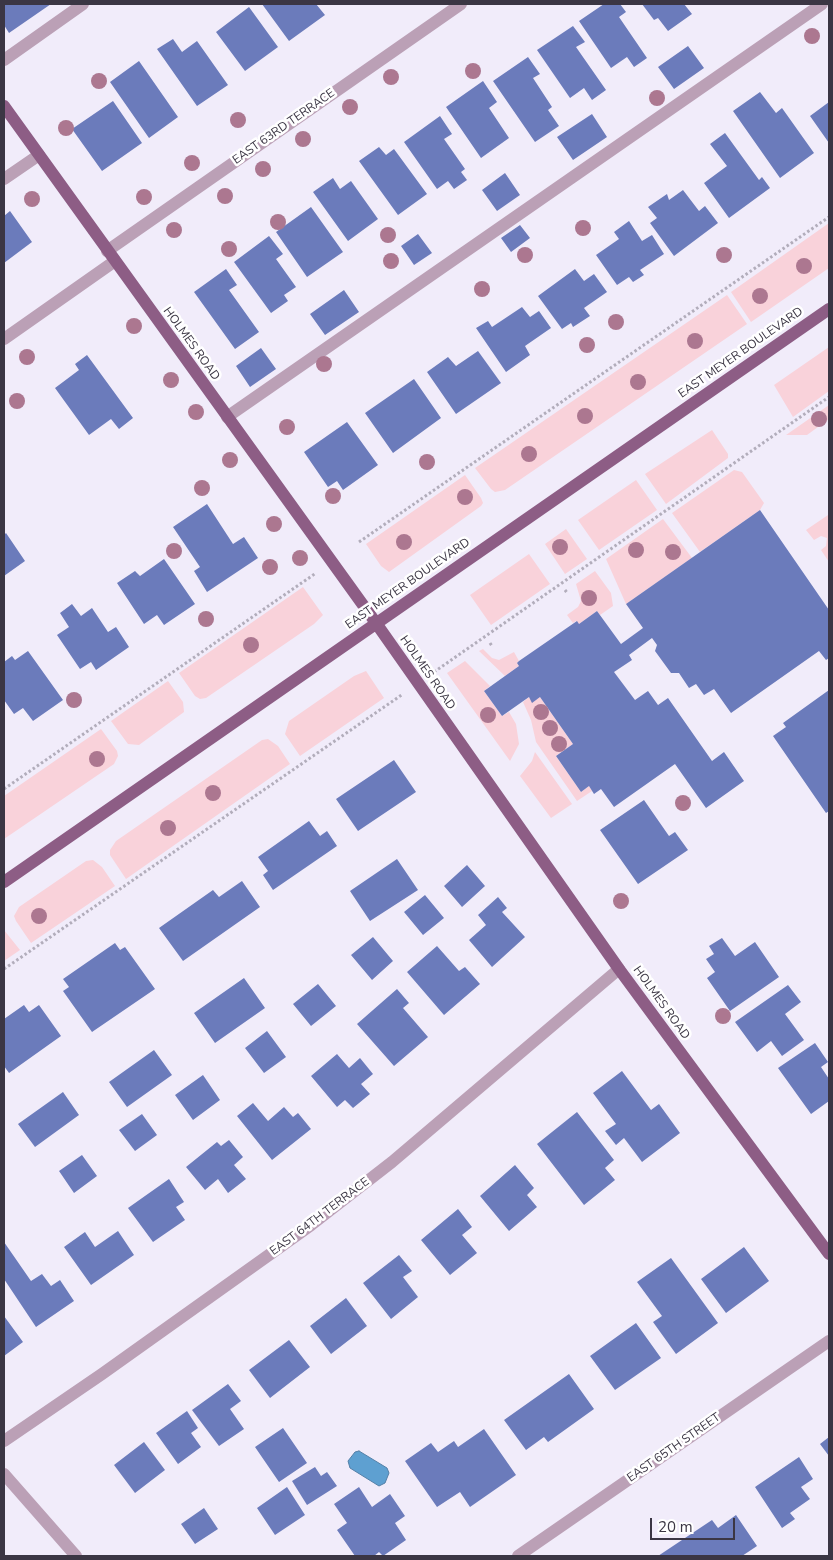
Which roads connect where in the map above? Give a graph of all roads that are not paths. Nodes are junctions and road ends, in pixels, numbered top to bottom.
1 (83, 4) edge
2 (461, 4) edge
3 (822, 4) edge
4 (4, 60) edge
5 (4, 106) edge
6 (39, 155) junction
7 (4, 179) edge
8 (108, 251) junction
9 (115, 261) junction
10 (829, 309) edge
11 (4, 339) edge
12 (227, 417) junction
13 (376, 623) junction
14 (4, 882) edge
15 (619, 969) junction
16 (829, 1254) edge
17 (829, 1341) edge
18 (4, 1441) edge
19 (4, 1474) edge
20 (76, 1556) edge
21 (518, 1556) edge

1 - 4 street
2 - 8 street, EAST 63RD TERRACE
3 - 12 street
5 - 6 main road, HOLMES ROAD
6 - 7 street
6 - 8 main road, HOLMES ROAD
8 - 9 main road, HOLMES ROAD
9 - 11 street
9 - 12 main road, HOLMES ROAD
10 - 13 main road, EAST MEYER BOULEVARD
12 - 13 main road, HOLMES ROAD
13 - 14 main road, EAST MEYER BOULEVARD
13 - 15 main road, HOLMES ROAD
15 - 16 main road, HOLMES ROAD
15 - 18 street, EAST 64TH TERRACE
17 - 21 street, EAST 65TH STREET
19 - 20 street

